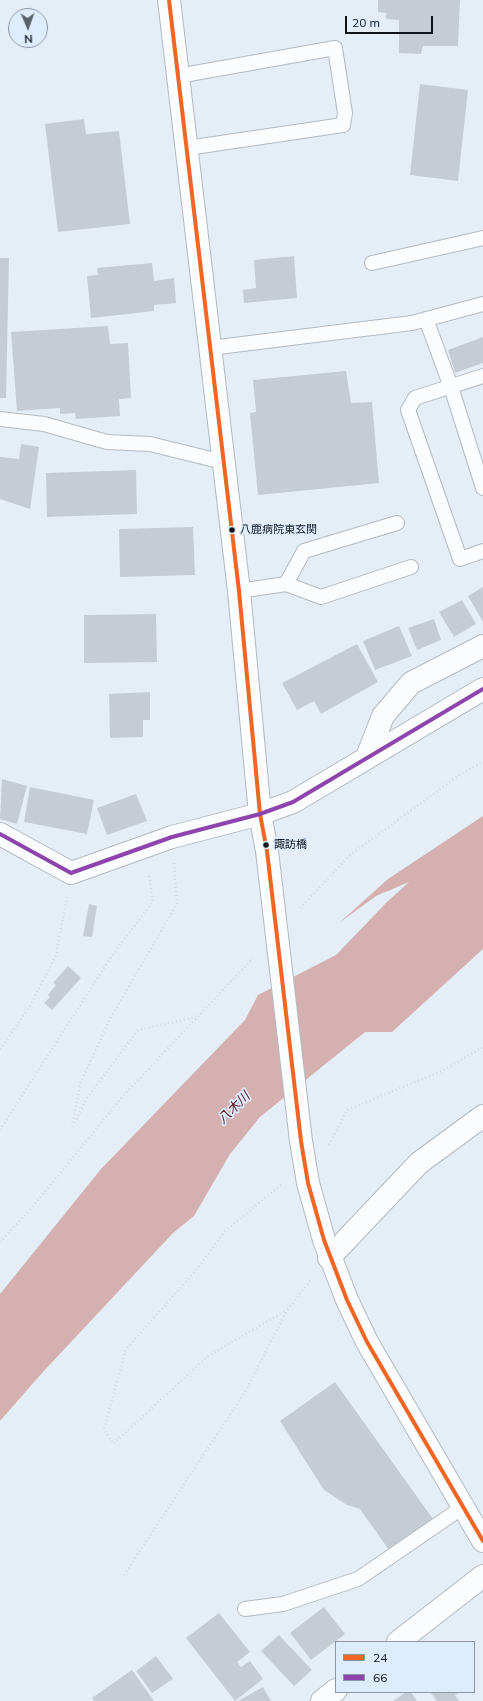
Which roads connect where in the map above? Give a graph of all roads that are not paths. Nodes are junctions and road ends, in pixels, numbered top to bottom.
1 (169, 0) edge
2 (178, 76) junction
3 (187, 148) junction
4 (483, 238) edge
5 (372, 263) dead end
6 (483, 304) edge
7 (426, 319) junction
8 (210, 348) junction
9 (483, 376) edge
10 (451, 387) junction
11 (0, 419) edge
12 (223, 462) junction
13 (483, 488) edge
14 (397, 523) dead end
15 (483, 551) edge
16 (411, 567) dead end
17 (286, 584) junction
18 (239, 591) junction
19 (483, 646) edge
20 (483, 689) edge
21 (367, 757) junction
22 (260, 814) junction
23 (0, 834) edge
24 (483, 1116) edge
25 (326, 1249) junction
26 (463, 1507) junction
27 (483, 1541) edge
28 (483, 1576) edge
29 (245, 1609) dead end
30 (399, 1641) edge
31 (335, 1691) edge
32 (322, 1701) edge

1 - 2 street
2 - 3 street
2 - 3 lane
3 - 8 street
4 - 5 lane
6 - 7 lane
7 - 8 lane
7 - 10 lane
8 - 12 street
9 - 10 lane
10 - 13 lane
10 - 15 lane
11 - 12 lane
12 - 18 street
14 - 17 lane
16 - 17 lane
17 - 18 lane
18 - 22 street
19 - 21 street
20 - 21 street
21 - 22 street
22 - 23 street
22 - 25 street, bridge
24 - 25 street
25 - 26 street
26 - 27 street
26 - 29 lane
28 - 30 street
31 - 32 street

